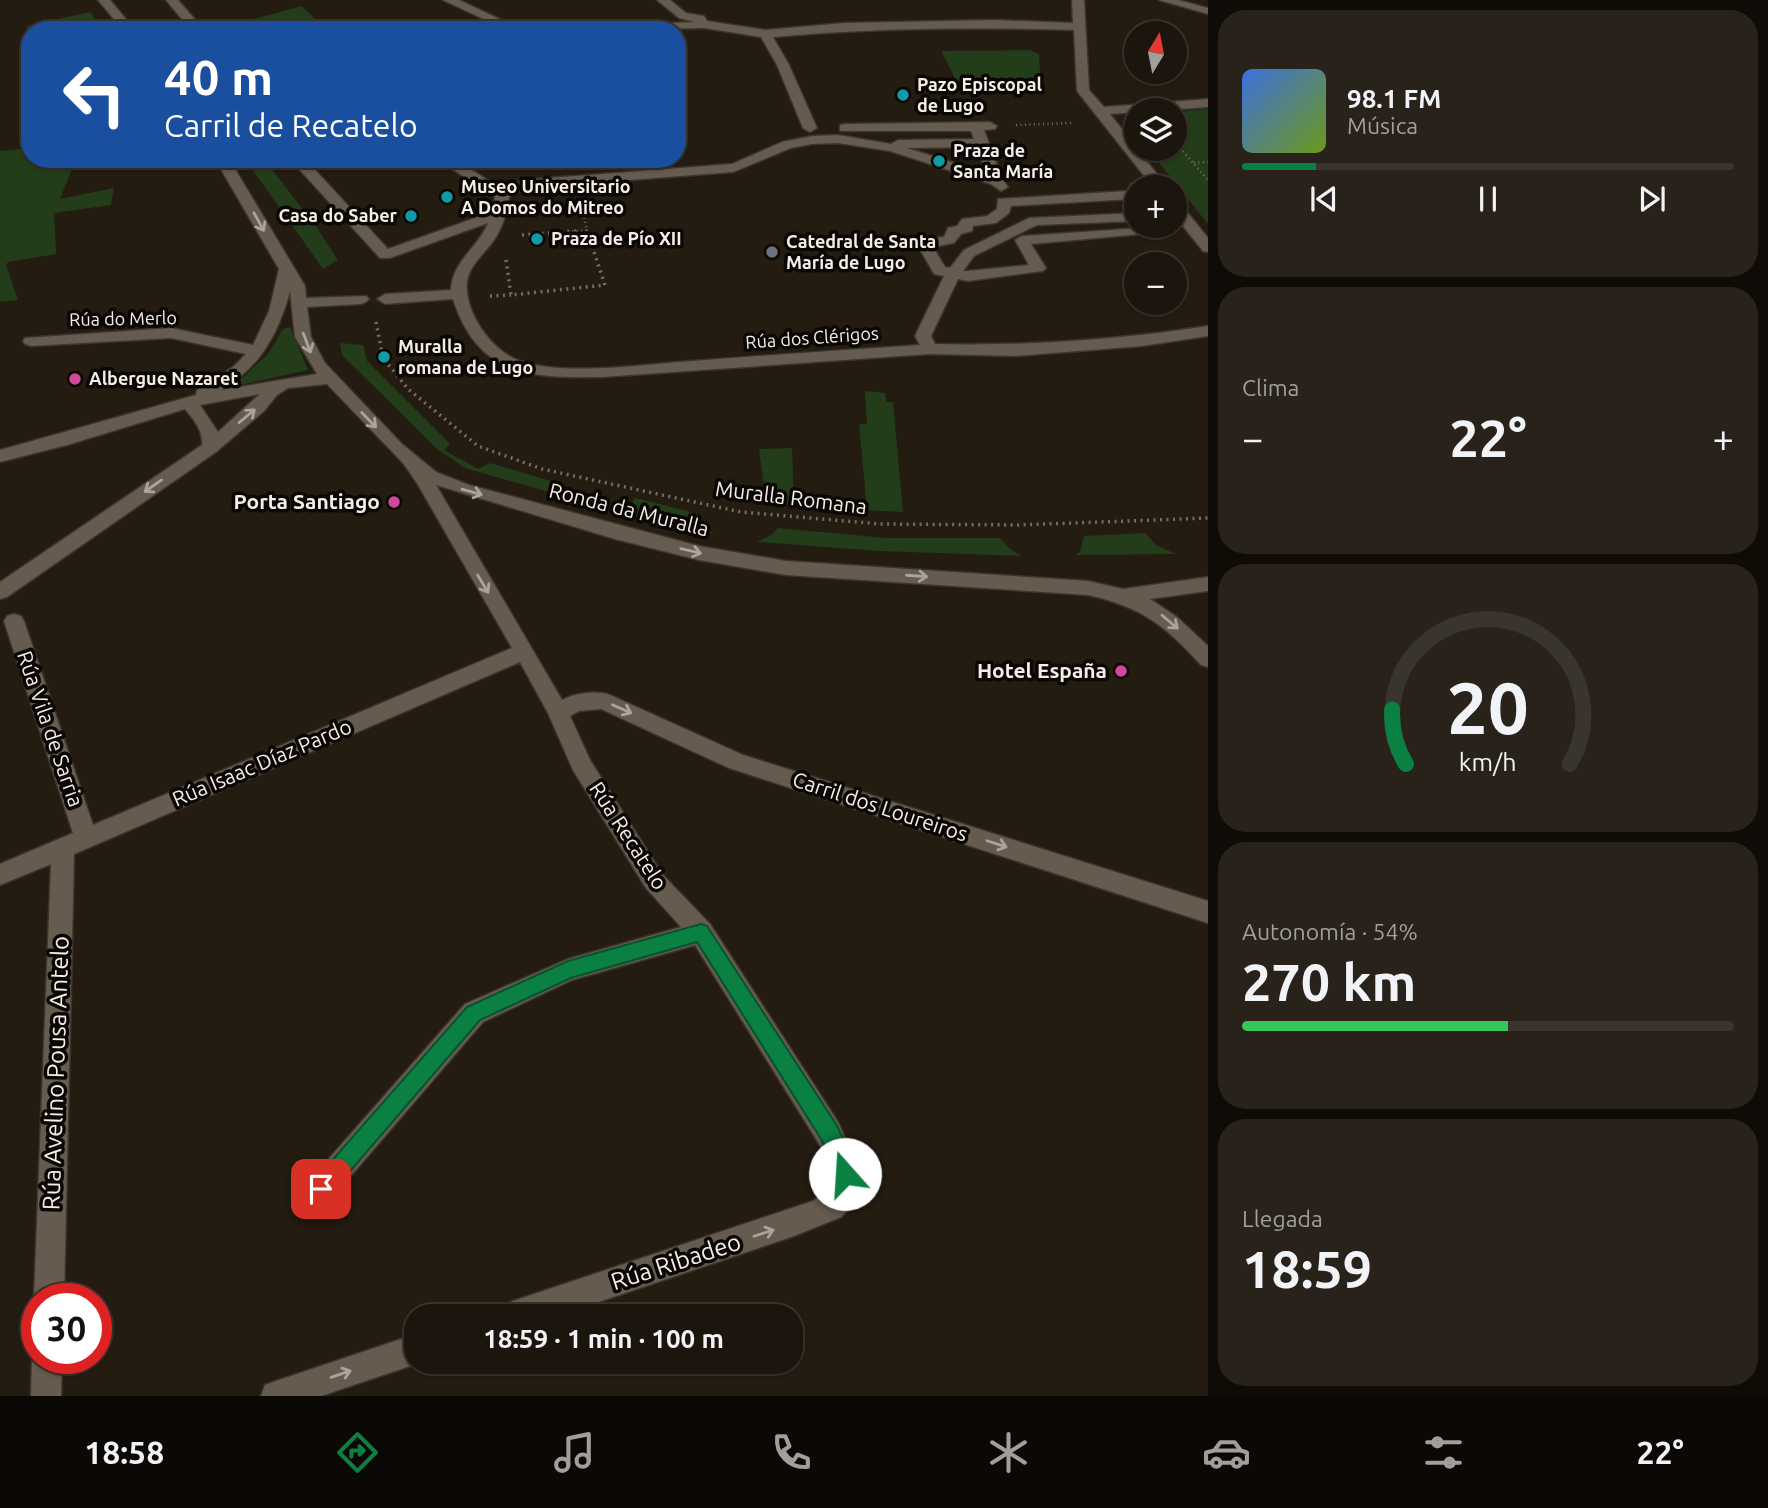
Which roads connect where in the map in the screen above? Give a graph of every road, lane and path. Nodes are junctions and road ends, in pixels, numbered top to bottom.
1 (104, 0) edge
2 (172, 0) edge
3 (449, 0) edge
4 (663, 0) edge
5 (1079, 0) edge
6 (1165, 0) edge
7 (1208, 12) edge
8 (498, 20) edge
9 (122, 21) edge
10 (190, 21) edge
11 (681, 21) edge
12 (686, 24) edge
13 (1080, 27) junction
14 (765, 34) junction
15 (1208, 103) edge
16 (1105, 116) junction
17 (983, 126) junction
18 (865, 127) junction
19 (802, 136) junction
20 (874, 143) junction
21 (980, 143) junction
22 (1187, 156) edge
23 (1208, 162) edge
24 (1193, 163) junction
25 (227, 168) edge
26 (305, 168) edge
27 (459, 168) edge
28 (626, 168) edge
29 (629, 174) junction
30 (1151, 175) edge
31 (576, 179) junction
32 (1208, 180) edge
33 (996, 181) junction
34 (502, 194) junction
35 (1124, 195) edge
36 (1015, 201) junction
37 (499, 214) junction
38 (1124, 217) edge
39 (1034, 221) junction
40 (1187, 224) edge
41 (587, 230) junction
42 (1124, 232) edge
43 (485, 243) junction
44 (1208, 248) edge
45 (287, 269) junction
46 (953, 274) junction
47 (458, 294) junction
48 (511, 295) junction
49 (493, 296) dead end
50 (361, 299) dead end
51 (385, 299) dead end
52 (300, 303) junction
53 (376, 318) dead end
54 (1208, 331) edge
55 (31, 341) dead end
56 (930, 349) junction
57 (258, 351) junction
58 (327, 379) junction
59 (283, 384) junction
60 (189, 402) junction
61 (210, 448) junction
62 (0, 456) edge
63 (411, 462) junction
64 (1208, 518) edge
65 (1208, 584) edge
66 (0, 592) edge
67 (1123, 596) junction
68 (14, 621) dead end
69 (524, 651) junction
70 (1208, 659) edge
71 (558, 712) junction
72 (75, 843) junction
73 (0, 875) edge
74 (1208, 912) edge
75 (701, 932) junction
76 (321, 1189) dead end
77 (837, 1203) joint
78 (50, 1283) edge
79 (549, 1304) edge
80 (404, 1353) edge
81 (47, 1374) edge
82 (46, 1396) edge
83 (276, 1396) edge

1 - 9 street
2 - 10 street
3 - 8 street
4 - 11 street
5 - 13 street
6 - 7 street
12 - 14 street
13 - 14 street
13 - 16 street
14 - 19 street
15 - 16 street
16 - 17 path
16 - 30 street
17 - 18 street
17 - 21 street
18 - 19 street
18 - 20 street
19 - 20 street
19 - 29 street
20 - 21 street
20 - 33 street
21 - 33 street
22 - 24 path
23 - 24 path
24 - 32 path
25 -> 45 street, Ronda da Muralla
26 - 37 street
27 - 34 street
28 - 29 street
29 - 31 street
31 - 34 street
31 - 41 path
33 - 36 street
34 - 37 street
35 - 36 street
36 - 39 street
36 - 46 street
37 - 43 street
38 - 39 street
39 - 46 street
40 - 44 street
41 - 43 path
41 - 48 path
42 - 46 street
43 - 47 street
43 - 48 path
45 - 52 street, Ronda da Muralla
45 - 57 street
46 - 56 street
47 - 51 street
47 - 56 street, Rúa dos Clérigos
48 - 49 path
50 - 52 street
52 -> 58 street, Ronda da Muralla
53 - 64 path, Muralla Romana
54 - 56 street, Rúa dos Clérigos
55 - 57 street, Rúa do Merlo
57 - 60 street
58 - 59 street
58 -> 63 street, Ronda da Muralla
59 - 60 street
61 -> 59 street
60 - 61 street
60 - 62 street
61 -> 66 street
63 -> 67 street, Ronda da Muralla
63 -> 69 street, Rúa Recatelo
65 - 67 street, Ronda da Muralla
67 -> 70 street
68 - 72 street, Rúa Vila de Sarria
69 - 71 street, Rúa Recatelo
69 - 72 street, Rúa Isaac Díaz Pardo
71 -> 74 street, Carril dos Loureiros
71 - 75 street, Rúa Recatelo
72 - 73 street, Rúa Isaac Díaz Pardo
72 - 78 street, Rúa Avelino Pousa Antelo
75 - 76 street
75 - 77 street, Rúa Recatelo
79 -> 77 street, Rúa Ribadeo
83 -> 80 street
81 - 82 street

